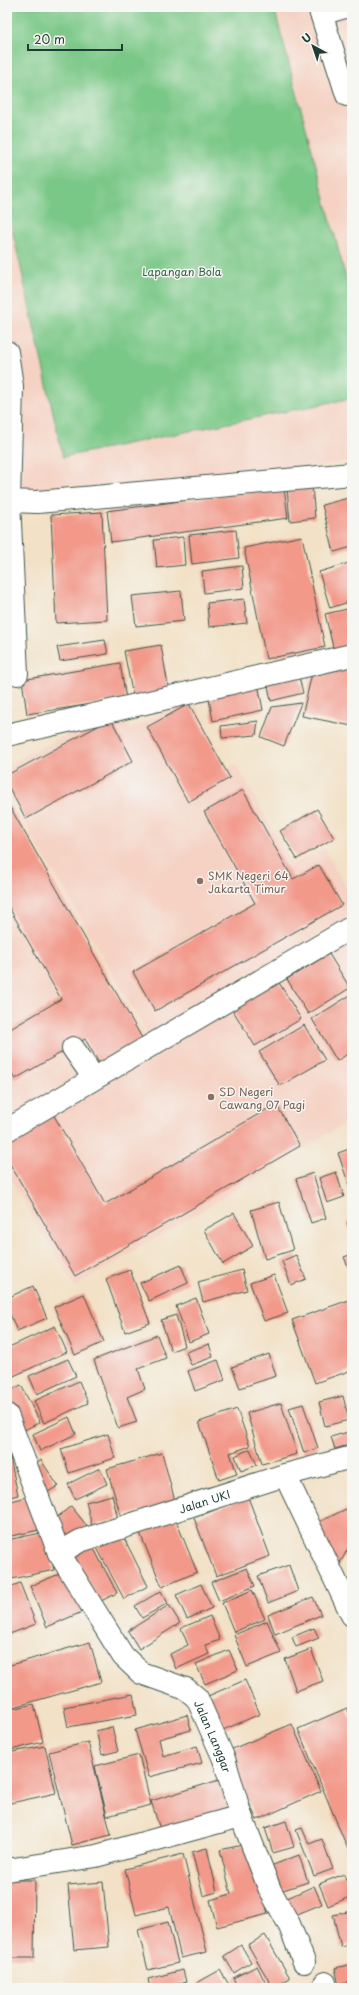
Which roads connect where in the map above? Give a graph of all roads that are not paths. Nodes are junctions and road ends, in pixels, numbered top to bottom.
1 (345, 7) edge
2 (320, 10) edge
3 (350, 98) edge
4 (7, 352) edge
5 (352, 474) edge
6 (9, 501) junction
7 (352, 655) edge
8 (17, 674) dead end
9 (7, 735) edge
10 (352, 927) edge
11 (73, 1048) dead end
12 (94, 1078) junction
13 (7, 1130) edge
14 (7, 1415) edge
15 (352, 1457) edge
16 (285, 1475) junction
17 (59, 1553) junction
18 (352, 1615) edge
19 (241, 1816) junction
20 (7, 1870) edge
21 (304, 1962) dead end

1 - 2 street
2 - 3 street
4 - 6 street
5 - 6 street
6 - 8 street
7 - 9 street
10 - 12 street
11 - 12 street
12 - 13 street
14 - 17 street, Jalan Langgar
15 - 16 street, Jalan UKI
16 - 17 street, Jalan UKI
16 - 18 street
17 - 19 street, Jalan Langgar
19 - 20 street
19 - 21 street, Jalan Langgar

